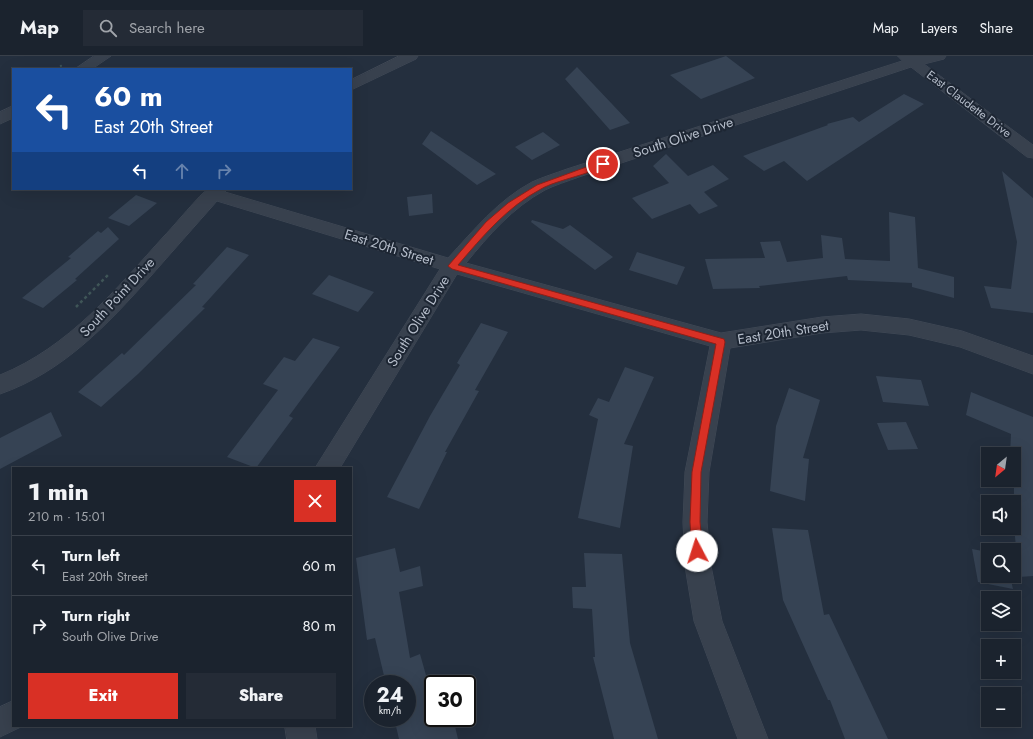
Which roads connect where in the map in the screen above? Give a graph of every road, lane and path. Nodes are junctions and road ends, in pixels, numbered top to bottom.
1 (78, 56) edge
2 (411, 56) edge
3 (939, 56) edge
4 (909, 59) edge
5 (93, 62) edge
6 (352, 85) edge
7 (12, 112) edge
8 (0, 119) edge
9 (1033, 152) edge
10 (215, 192) edge
11 (452, 266) junction
12 (112, 271) dead end
13 (75, 308) dead end
14 (721, 342) junction
15 (1033, 366) edge
16 (0, 385) edge
17 (328, 467) edge
18 (12, 716) edge
19 (0, 722) edge
20 (300, 727) edge
21 (302, 739) edge
22 (753, 739) edge

1 - 5 street
2 - 6 street
3 - 4 street, South Olive Drive
4 - 9 street, East Claudette Drive
4 - 11 street, South Olive Drive
7 - 8 street
10 - 11 street, East 20th Street
10 - 16 street, South Point Drive
11 - 14 street, East 20th Street
11 - 17 street, South Olive Drive
12 - 13 path
14 - 15 street, East 20th Street
14 - 22 street
18 - 19 street
20 - 21 street

